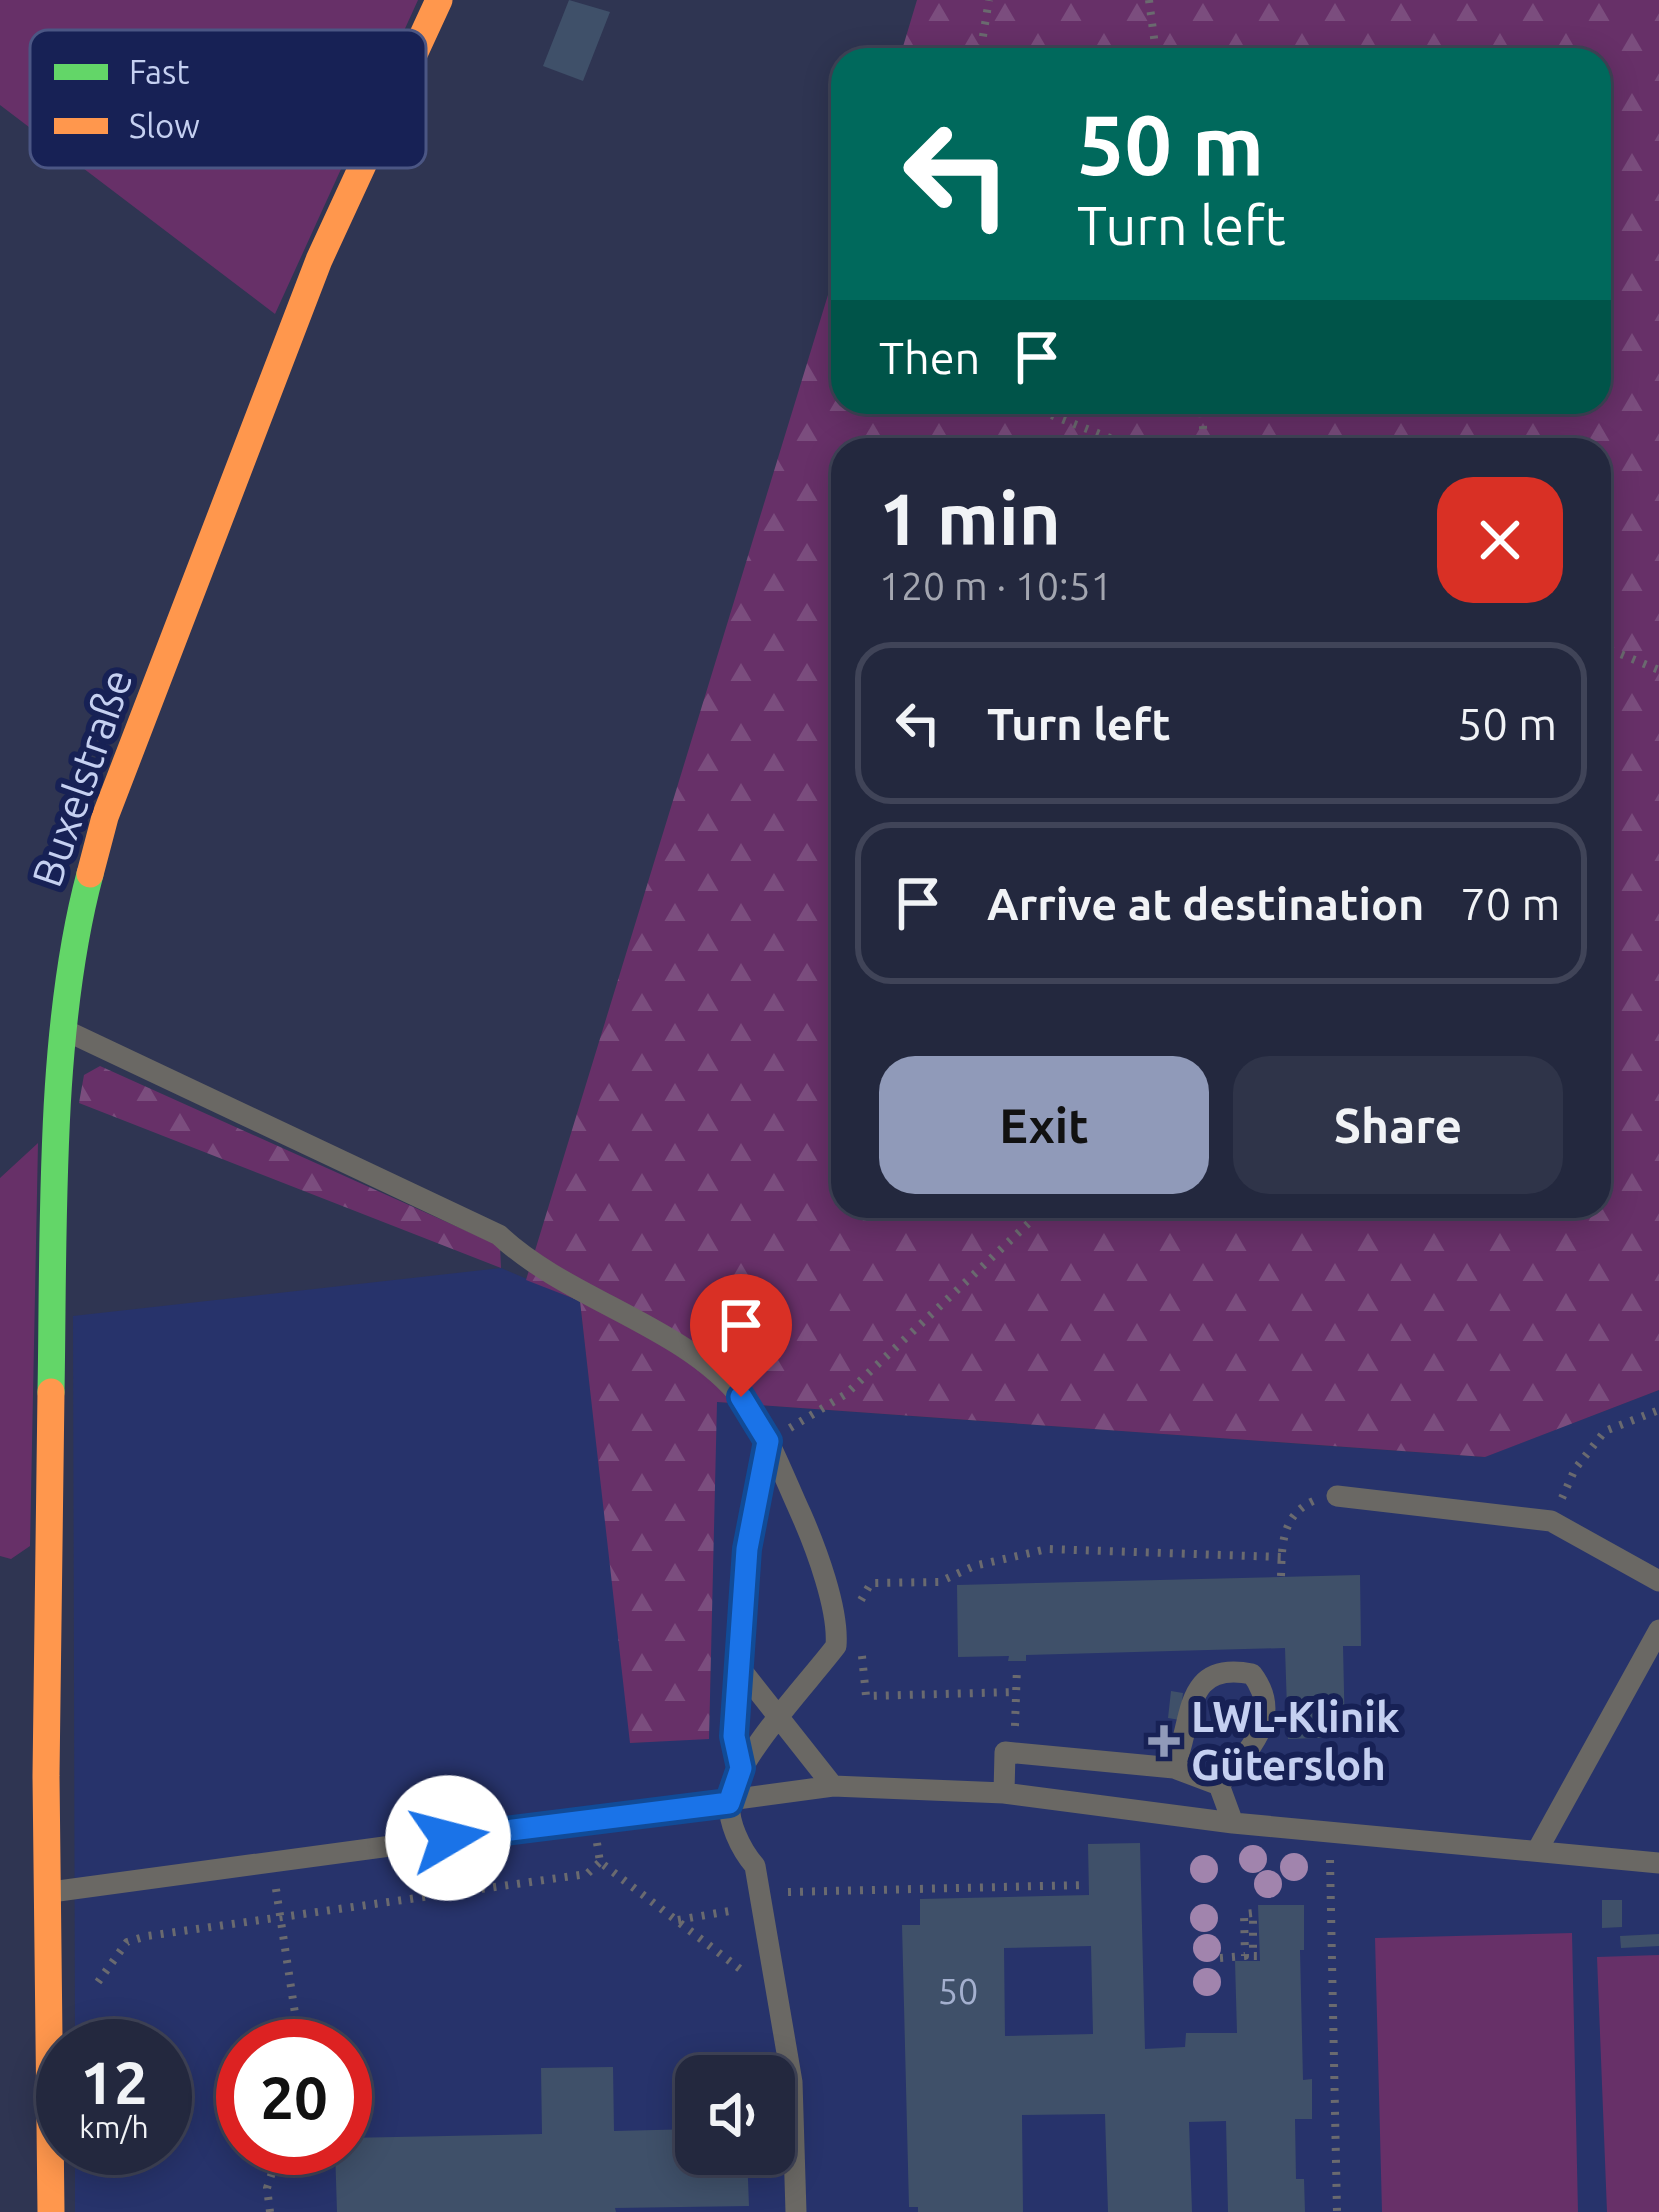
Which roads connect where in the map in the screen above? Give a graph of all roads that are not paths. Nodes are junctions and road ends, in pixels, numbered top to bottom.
1 (439, 0) edge
2 (425, 30) edge
3 (361, 168) edge
4 (65, 1030) junction
5 (768, 1441) junction
6 (1337, 1496) road end
7 (1659, 1581) edge
8 (1659, 1630) edge
9 (739, 1667) junction
10 (782, 1717) junction
11 (741, 1768) junction
12 (1174, 1768) junction
13 (1220, 1785) junction
14 (833, 1786) junction
15 (1004, 1793) junction
16 (729, 1803) junction
17 (1233, 1823) junction
18 (1538, 1849) junction
19 (1659, 1862) edge
20 (49, 1892) junction
21 (51, 2212) edge
22 (796, 2212) edge

1 - 2 street, Buxelstraße
3 - 4 street, Buxelstraße
4 - 5 lane
4 - 20 street, Buxelstraße
5 - 9 lane
5 - 10 lane
6 - 7 lane
8 - 18 lane
9 - 10 lane
9 - 11 lane
10 - 11 lane
10 - 14 lane
11 - 16 lane
12 - 13 lane
12 - 13 lane
12 - 15 lane
13 - 17 lane
14 - 15 lane
14 - 16 lane
15 - 17 lane
16 - 20 lane
16 - 22 lane
17 - 18 lane
18 - 19 lane
20 - 21 street, Buxelstraße

